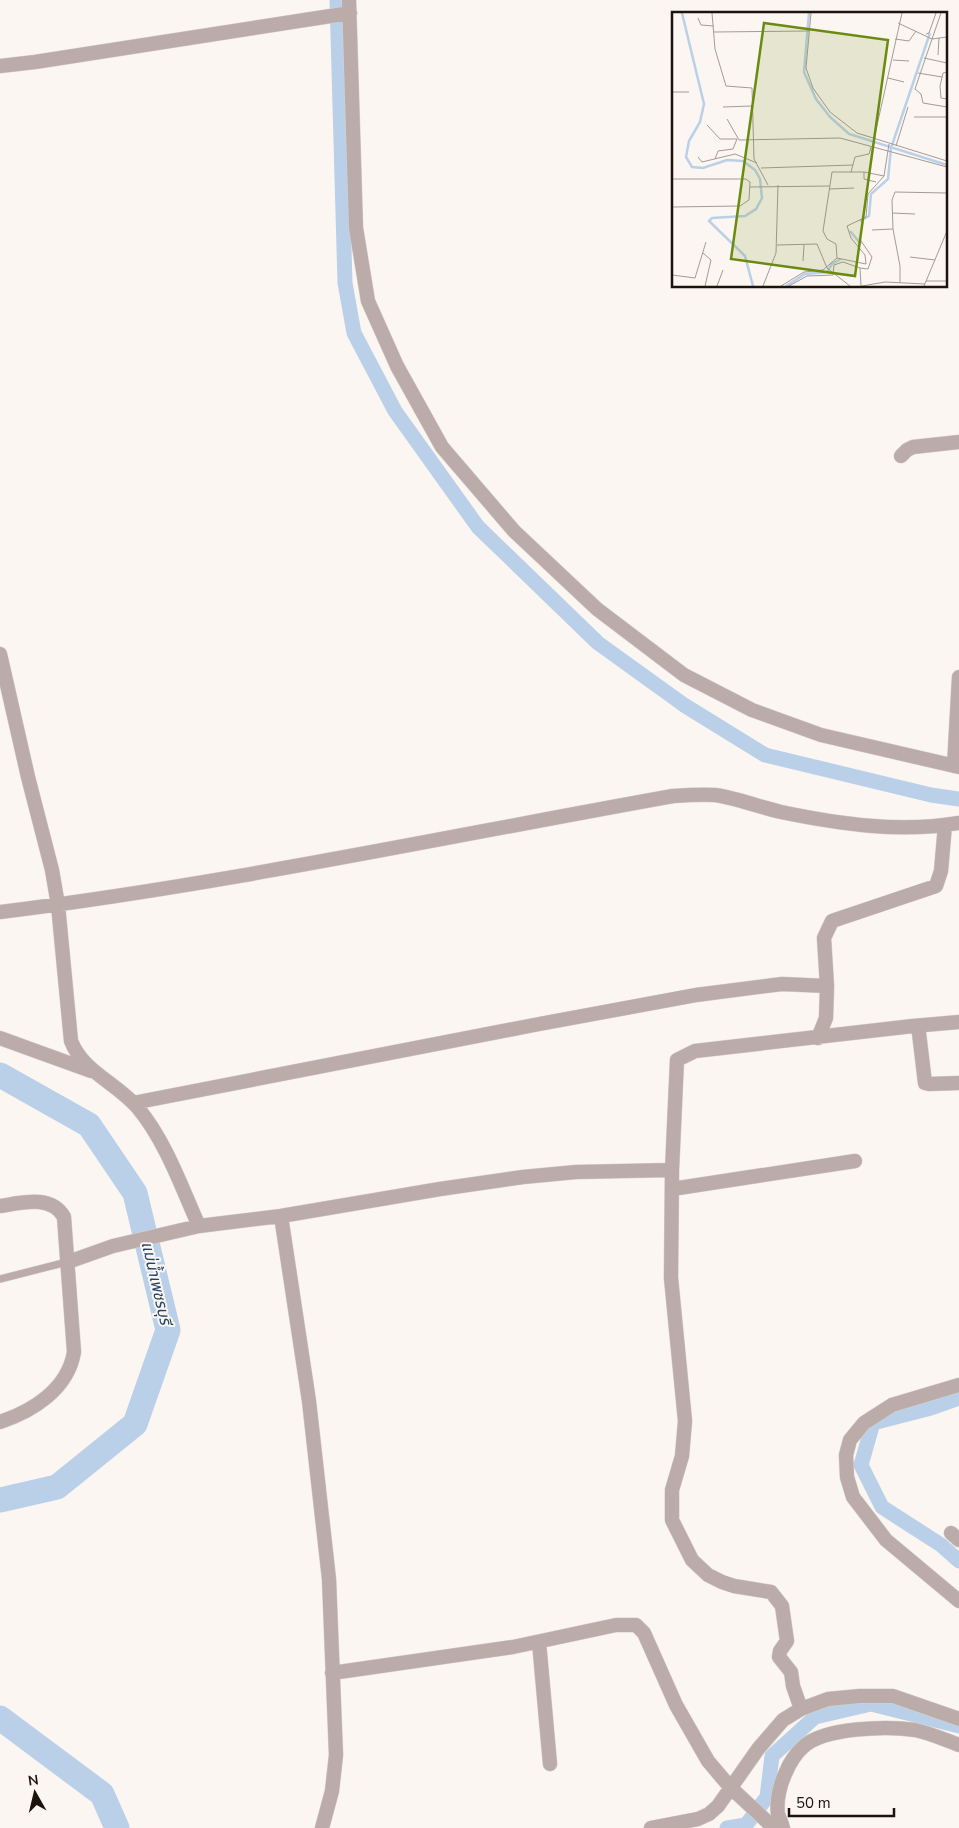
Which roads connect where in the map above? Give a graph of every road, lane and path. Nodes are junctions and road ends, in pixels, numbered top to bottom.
1 (348, 9) edge
2 (0, 66) edge
3 (959, 442) edge
4 (901, 456) dead end
5 (0, 654) edge
6 (959, 677) edge
7 (956, 767) edge
8 (952, 824) edge
9 (58, 905) junction
10 (0, 912) edge
11 (827, 986) junction
12 (959, 1022) edge
13 (913, 1026) junction
14 (0, 1038) edge
15 (818, 1038) junction
16 (94, 1071) junction
17 (959, 1083) edge
18 (133, 1103) junction
19 (855, 1160) dead end
20 (672, 1170) junction
21 (672, 1189) junction
22 (0, 1206) edge
23 (281, 1216) junction
24 (199, 1226) junction
25 (68, 1262) junction
26 (0, 1279) edge
27 (959, 1386) edge
28 (0, 1422) edge
29 (959, 1601) edge
30 (539, 1642) junction
31 (332, 1673) junction
32 (801, 1709) junction
33 (959, 1719) edge
34 (959, 1745) edge
35 (550, 1764) dead end
36 (733, 1790) junction
37 (322, 1828) edge
38 (651, 1828) edge
39 (774, 1828) edge
40 (783, 1828) edge

1 - 2 street
1 - 7 street
3 - 4 street
5 - 9 street
6 - 7 street
8 - 9 street
8 - 11 street
9 - 10 street
9 - 16 street
11 - 15 street
11 - 18 street
12 - 13 street
13 - 15 street
13 - 17 street
14 - 16 street
15 - 20 street
16 - 18 street
18 - 24 street
19 - 21 street
20 - 21 street
20 - 23 street
21 - 32 street
22 - 25 street
23 - 24 street
23 - 31 street
24 - 25 street
25 - 26 lane
25 - 28 street
27 - 29 street
30 - 31 street
30 - 35 street
30 - 36 street
31 - 37 street
32 - 33 street
32 - 36 street
34 - 40 street
36 - 38 street
36 - 39 street

